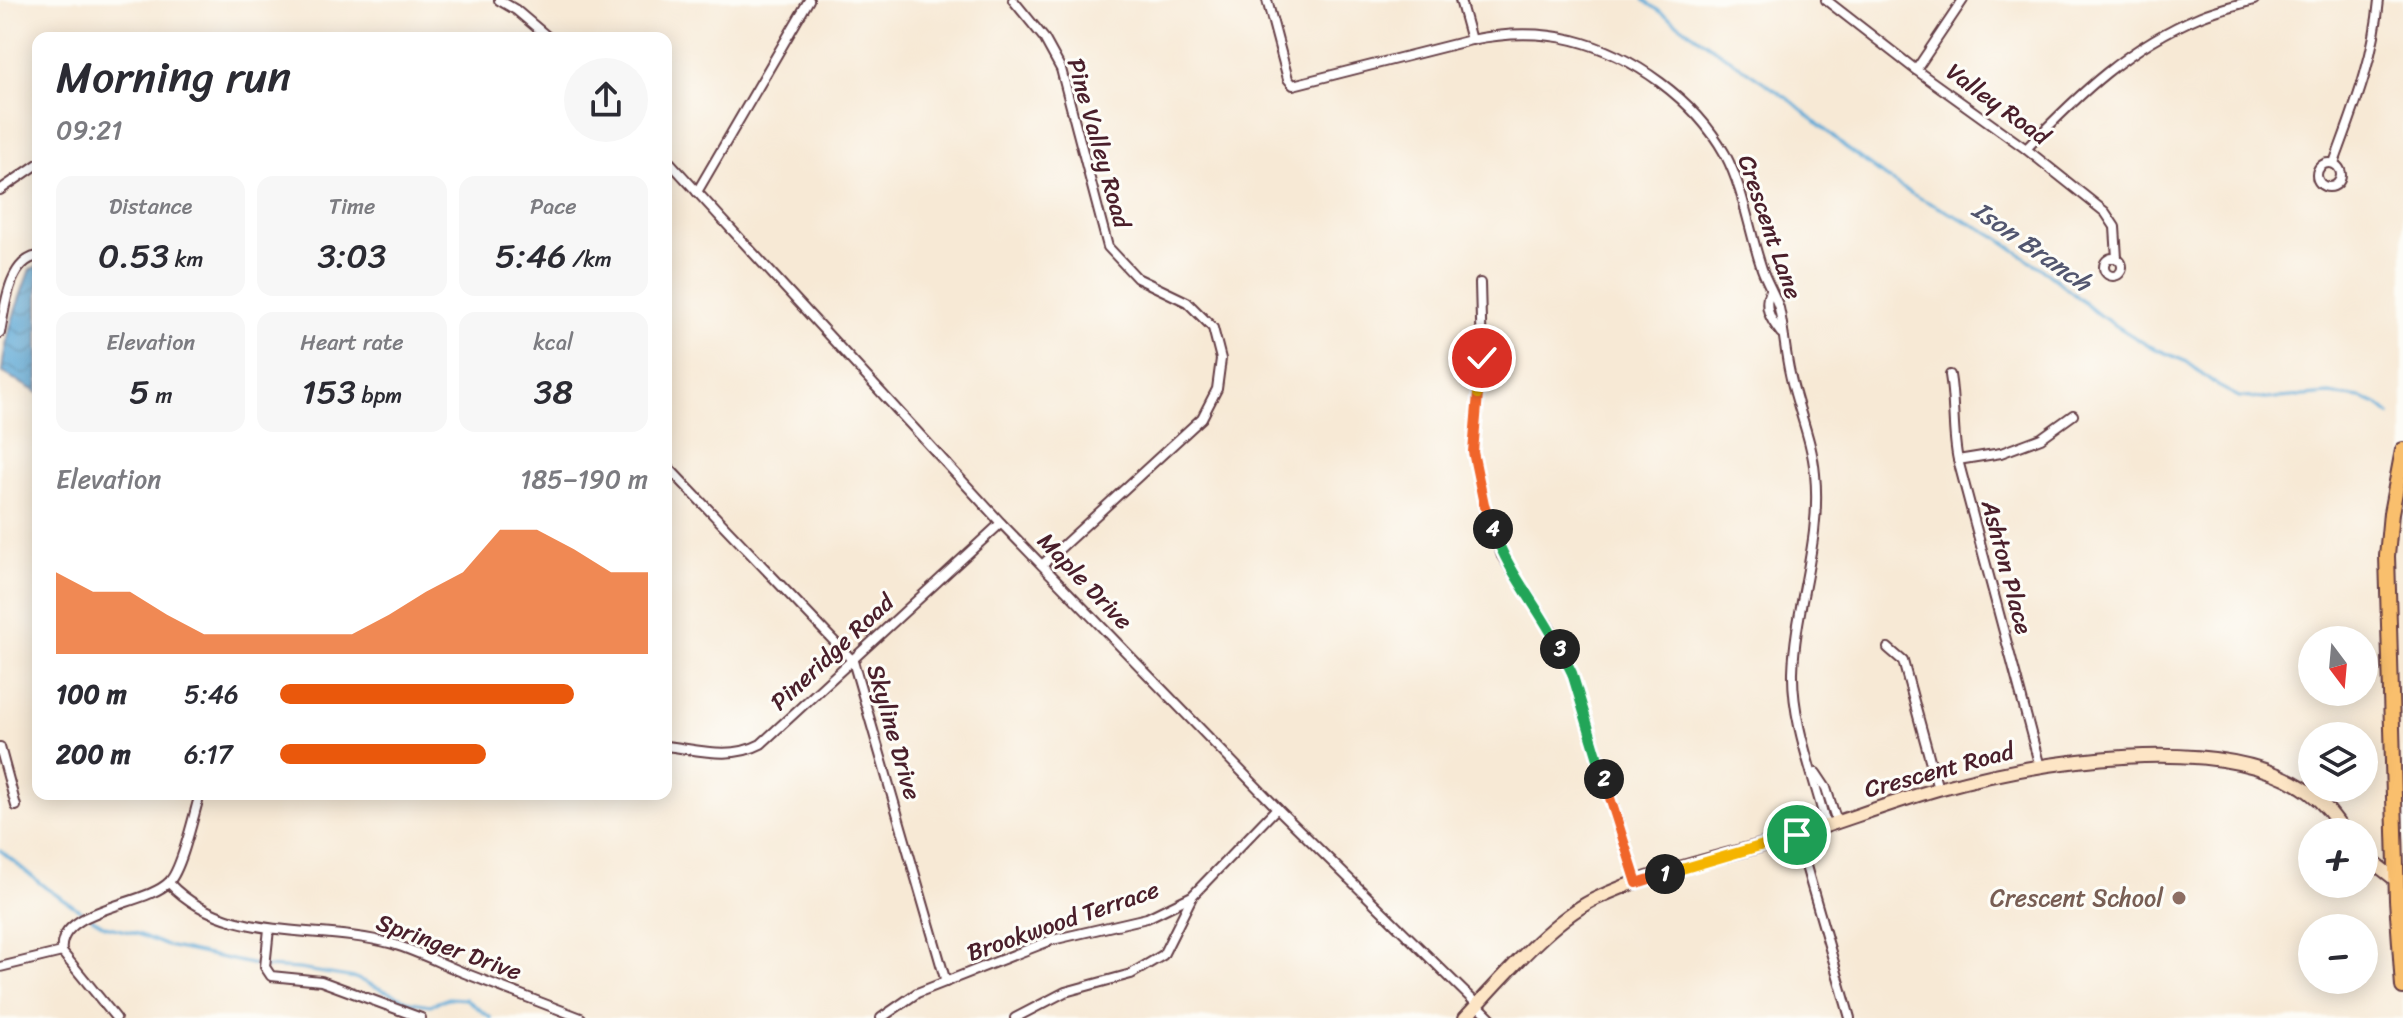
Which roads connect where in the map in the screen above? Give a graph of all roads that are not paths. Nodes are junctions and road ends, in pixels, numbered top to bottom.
1 (499, 0) edge
2 (809, 0) edge
3 (1013, 0) edge
4 (1267, 0) edge
5 (1460, 0) edge
6 (1826, 0) edge
7 (1963, 0) edge
8 (2254, 0) edge
9 (2379, 0) edge
10 (542, 32) edge
11 (1471, 40) junction
12 (1916, 70) junction
13 (2026, 149) junction
14 (2334, 163) dead end
15 (672, 165) edge
16 (32, 168) edge
17 (0, 190) edge
18 (697, 192) junction
19 (32, 257) edge
20 (2117, 258) dead end
21 (1480, 283) dead end
22 (0, 333) edge
23 (1950, 375) dead end
24 (2073, 415) dead end
25 (2403, 450) edge
26 (1958, 460) junction
27 (2401, 466) edge
28 (672, 471) edge
29 (1001, 523) junction
30 (1042, 565) junction
31 (1888, 648) dead end
32 (853, 661) junction
33 (0, 747) edge
34 (672, 747) edge
35 (2040, 767) junction
36 (1938, 789) junction
37 (198, 800) edge
38 (16, 806) dead end
39 (1277, 808) junction
40 (2335, 818) edge
41 (1832, 824) junction
42 (1797, 835) junction
43 (2378, 865) edge
44 (2400, 880) edge
45 (169, 883) junction
46 (1637, 883) junction
47 (1192, 896) junction
48 (269, 929) junction
49 (62, 952) junction
50 (0, 967) edge
51 (946, 982) junction
52 (2403, 987) edge
53 (1478, 1005) junction
54 (116, 1018) edge
55 (421, 1018) edge
56 (581, 1018) edge
57 (881, 1018) edge
58 (1015, 1018) edge
59 (1465, 1018) edge
60 (1491, 1018) edge
61 (1850, 1018) edge

1 - 10 street
2 - 18 street
3 - 30 street, Pine Valley Road
4 - 11 street, Crescent Lane
5 - 11 street
6 - 12 street, Valley Road
7 - 12 street
8 - 13 street
9 - 14 street
11 - 41 street, Crescent Lane
12 - 13 street, Valley Road
13 - 20 street, Valley Road
15 - 18 street, Maple Drive
16 - 17 street
18 - 29 street, Maple Drive
19 - 22 street
21 - 46 street
23 - 26 street, Ashton Place
24 - 26 street
25 - 27 main road
26 - 35 street, Ashton Place
27 - 44 main road
28 - 32 street, Skyline Drive
29 - 30 street, Maple Drive
29 - 32 street, Pineridge Road
30 - 39 street, Maple Drive
31 - 36 street
32 - 34 street, Pineridge Road
32 - 51 street, Skyline Drive
33 - 38 street
35 - 36 street, Crescent Road
35 - 40 street, Crescent Road
36 - 41 street, Crescent Road
37 - 45 street
39 - 47 street, Brookwood Terrace
39 - 53 street, Maple Drive
41 - 42 street, Crescent Road
42 - 46 street, Crescent Road
42 - 61 street
43 - 44 street
44 - 52 main road
45 - 48 street, Springer Drive
45 - 49 street
46 - 53 street, Crescent Road
47 - 51 street, Brookwood Terrace
47 - 58 street
48 - 55 street
48 - 56 street, Springer Drive
49 - 50 street
49 - 54 street
51 - 57 street, Brookwood Terrace
53 - 59 street, Crescent Road
53 - 60 street, Maple Drive

